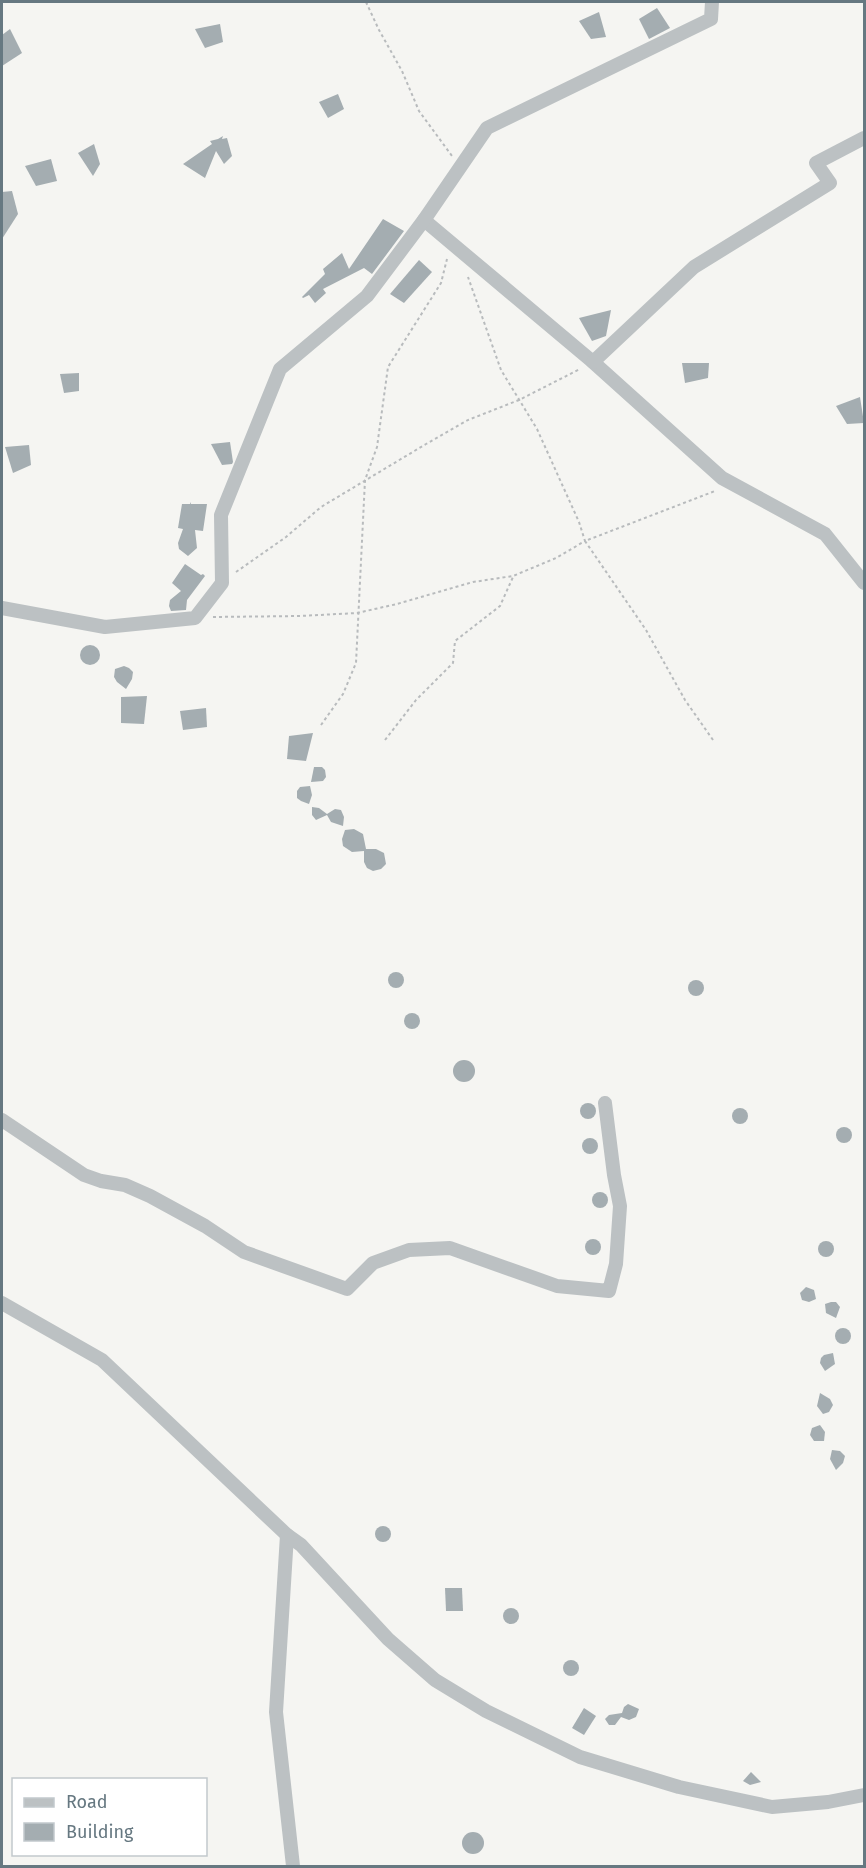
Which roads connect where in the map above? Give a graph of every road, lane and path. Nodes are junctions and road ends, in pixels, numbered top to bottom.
1 (366, 2) edge
2 (712, 2) edge
3 (864, 138) edge
4 (463, 163) junction
5 (424, 220) junction
6 (451, 243) junction
7 (463, 253) junction
8 (593, 362) junction
9 (519, 400) junction
10 (365, 480) junction
11 (734, 484) junction
12 (585, 541) junction
13 (513, 576) junction
14 (222, 583) junction
15 (864, 583) edge
16 (2, 608) edge
17 (357, 613) junction
18 (195, 618) junction
19 (321, 725) dead end
20 (385, 740) dead end
21 (713, 740) dead end
22 (605, 1103) dead end
23 (2, 1119) edge
24 (2, 1303) edge
25 (287, 1535) junction
26 (864, 1795) edge
27 (293, 1866) edge

1 - 4 path
2 - 4 street
3 - 8 street
4 - 5 street
5 - 6 street
5 - 14 street
6 - 7 street
6 - 10 path
7 - 8 street
7 - 9 path
8 - 9 path
8 - 11 street
9 - 10 path
9 - 12 path
10 - 14 path
10 - 17 path
11 - 12 path
11 - 15 street
12 - 13 path
12 - 21 path
13 - 17 path
13 - 20 path
14 - 18 street
16 - 18 street
17 - 18 path
17 - 19 path
22 - 23 street
24 - 25 street
25 - 26 street
25 - 27 street

